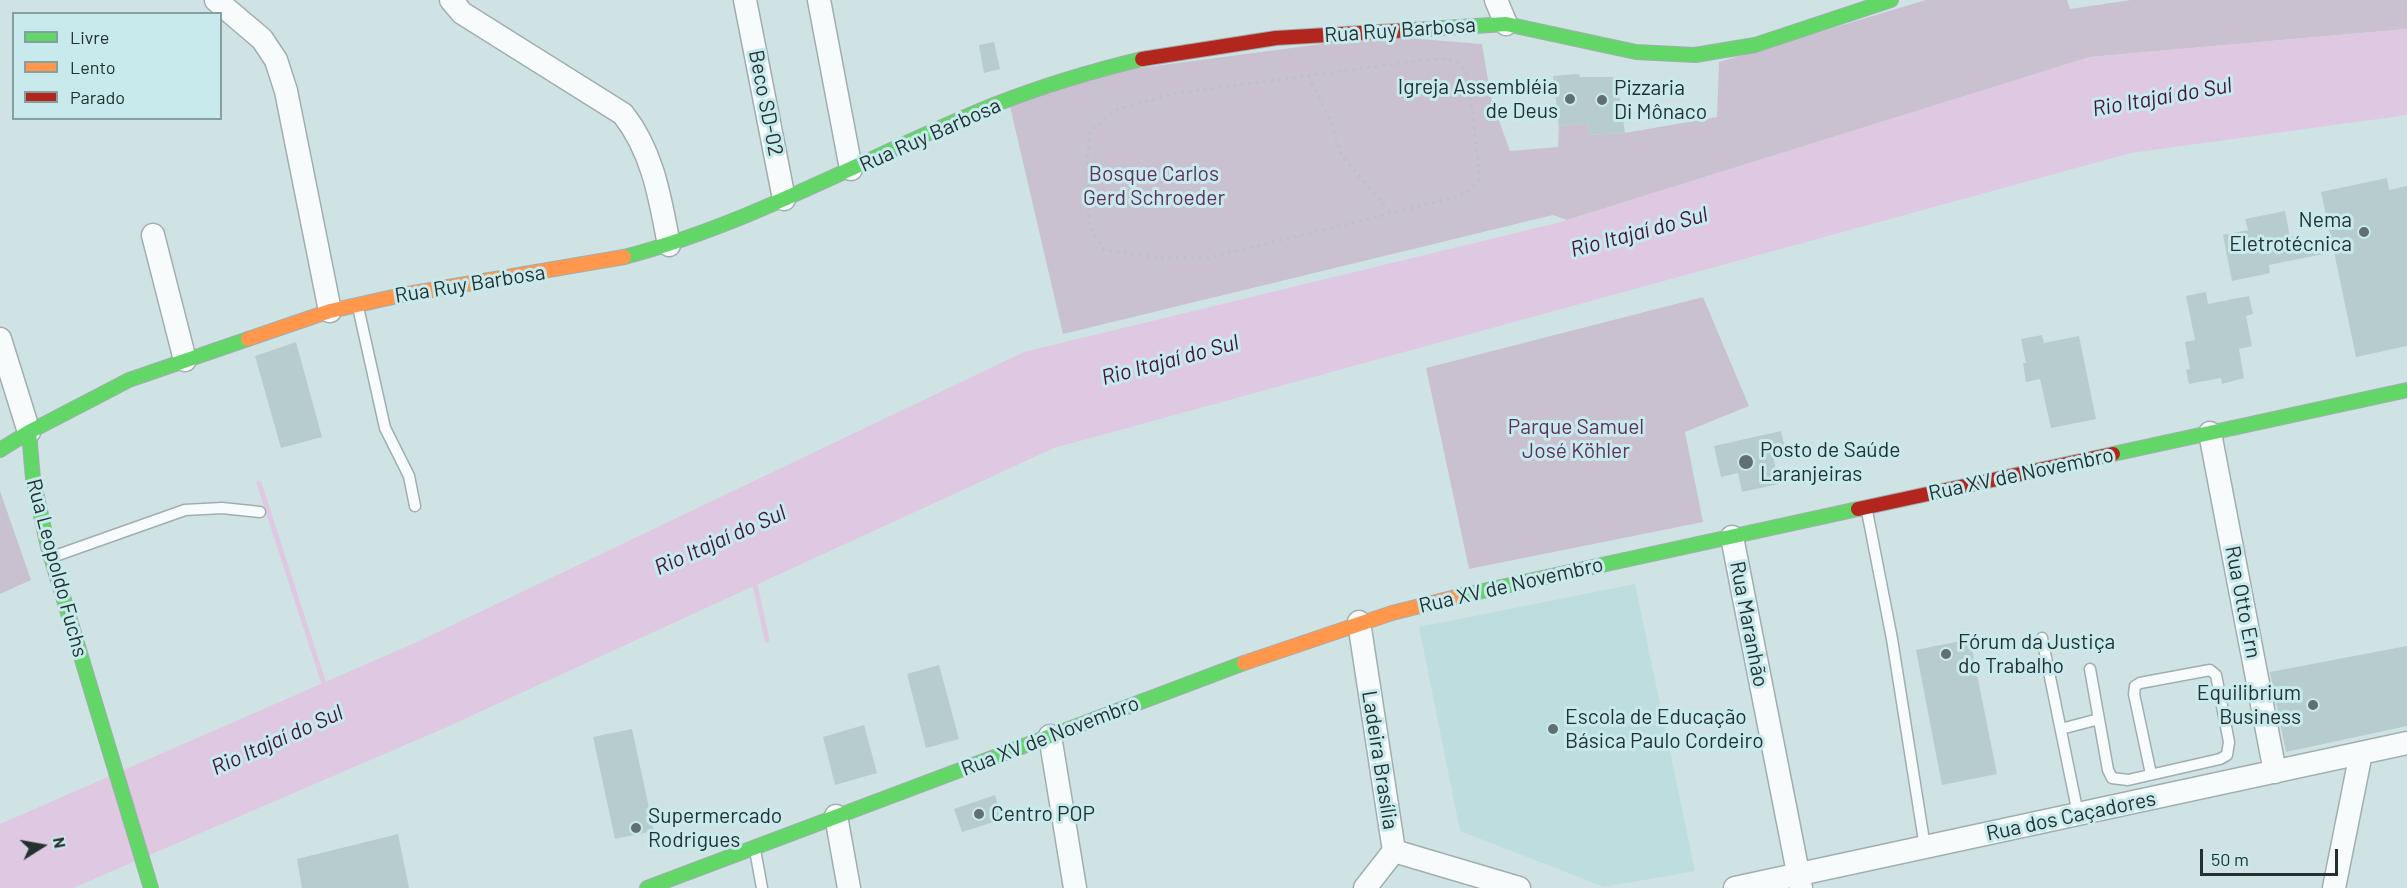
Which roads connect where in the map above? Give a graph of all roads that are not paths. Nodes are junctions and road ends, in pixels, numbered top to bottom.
1 (216, 0) edge
2 (450, 0) edge
3 (819, 0) edge
4 (1496, 0) edge
5 (1891, 0) edge
6 (746, 4) edge
7 (1506, 24) junction
8 (851, 170) junction
9 (784, 199) junction
10 (153, 235) dead end
11 (669, 245) junction
12 (357, 304) junction
13 (330, 312) junction
14 (0, 339) edge
15 (185, 360) junction
16 (2407, 390) edge
17 (30, 432) junction
18 (2210, 433) junction
19 (0, 450) edge
20 (416, 506) dead end
21 (1866, 507) junction
22 (260, 512) dead end
23 (1732, 537) junction
24 (52, 557) junction
25 (1359, 622) junction
26 (2042, 638) dead end
27 (2090, 669) dead end
28 (2099, 719) junction
29 (2061, 729) junction
30 (1050, 736) junction
31 (2407, 743) edge
32 (2361, 753) junction
33 (2275, 772) junction
34 (2151, 774) junction
35 (2078, 814) junction
36 (836, 816) junction
37 (754, 847) junction
38 (1925, 847) junction
39 (1394, 851) junction
40 (1799, 881) edge
41 (151, 888) edge
42 (647, 888) edge
43 (762, 888) edge
44 (849, 888) edge
45 (1075, 888) edge
46 (1365, 888) edge
47 (1519, 888) edge
48 (1735, 888) edge
49 (2334, 888) edge

1 - 13 street
2 - 11 street
3 - 8 street
4 - 7 street
5 - 7 main road, Rua Ruy Barbosa
6 - 9 street, Beco SD-02
7 - 8 main road, Rua Ruy Barbosa
8 - 9 main road, Rua Ruy Barbosa
9 - 11 main road, Rua Ruy Barbosa
10 - 15 street
11 - 12 main road, Rua Ruy Barbosa
12 - 13 main road, Rua Ruy Barbosa
12 - 20 lane
13 - 15 main road, Rua Ruy Barbosa
14 - 17 street
15 - 17 main road, Rua Ruy Barbosa
16 - 18 main road, Rua XV de Novembro
17 - 19 main road, Rua Ruy Barbosa
17 - 24 main road, Rua Leopoldo Fuchs
18 - 21 main road, Rua XV de Novembro
18 - 33 street, Rua Otto Ern
21 - 23 main road, Rua XV de Novembro
21 - 38 lane
22 - 24 lane
23 - 25 main road, Rua XV de Novembro
23 - 40 street, Rua Maranhão
24 - 41 main road, Rua Leopoldo Fuchs
25 - 30 main road, Rua XV de Novembro
25 - 39 street, Ladeira Brasília
26 - 29 lane
27 - 28 lane
28 - 29 lane
28 - 34 lane
29 - 35 lane
30 - 36 main road, Rua XV de Novembro
30 - 45 street
31 - 32 street, Rua dos Caçadores
32 - 33 street, Rua dos Caçadores
32 - 49 street
33 - 35 street, Rua dos Caçadores
34 - 34 lane
35 - 38 street, Rua dos Caçadores
36 - 37 main road, Rua XV de Novembro
36 - 44 street
37 - 42 main road, Rua XV de Novembro
37 - 43 lane
38 - 40 street, Rua dos Caçadores
39 - 46 street, Ladeira Brasília
39 - 47 street
40 - 48 street, Rua dos Caçadores

